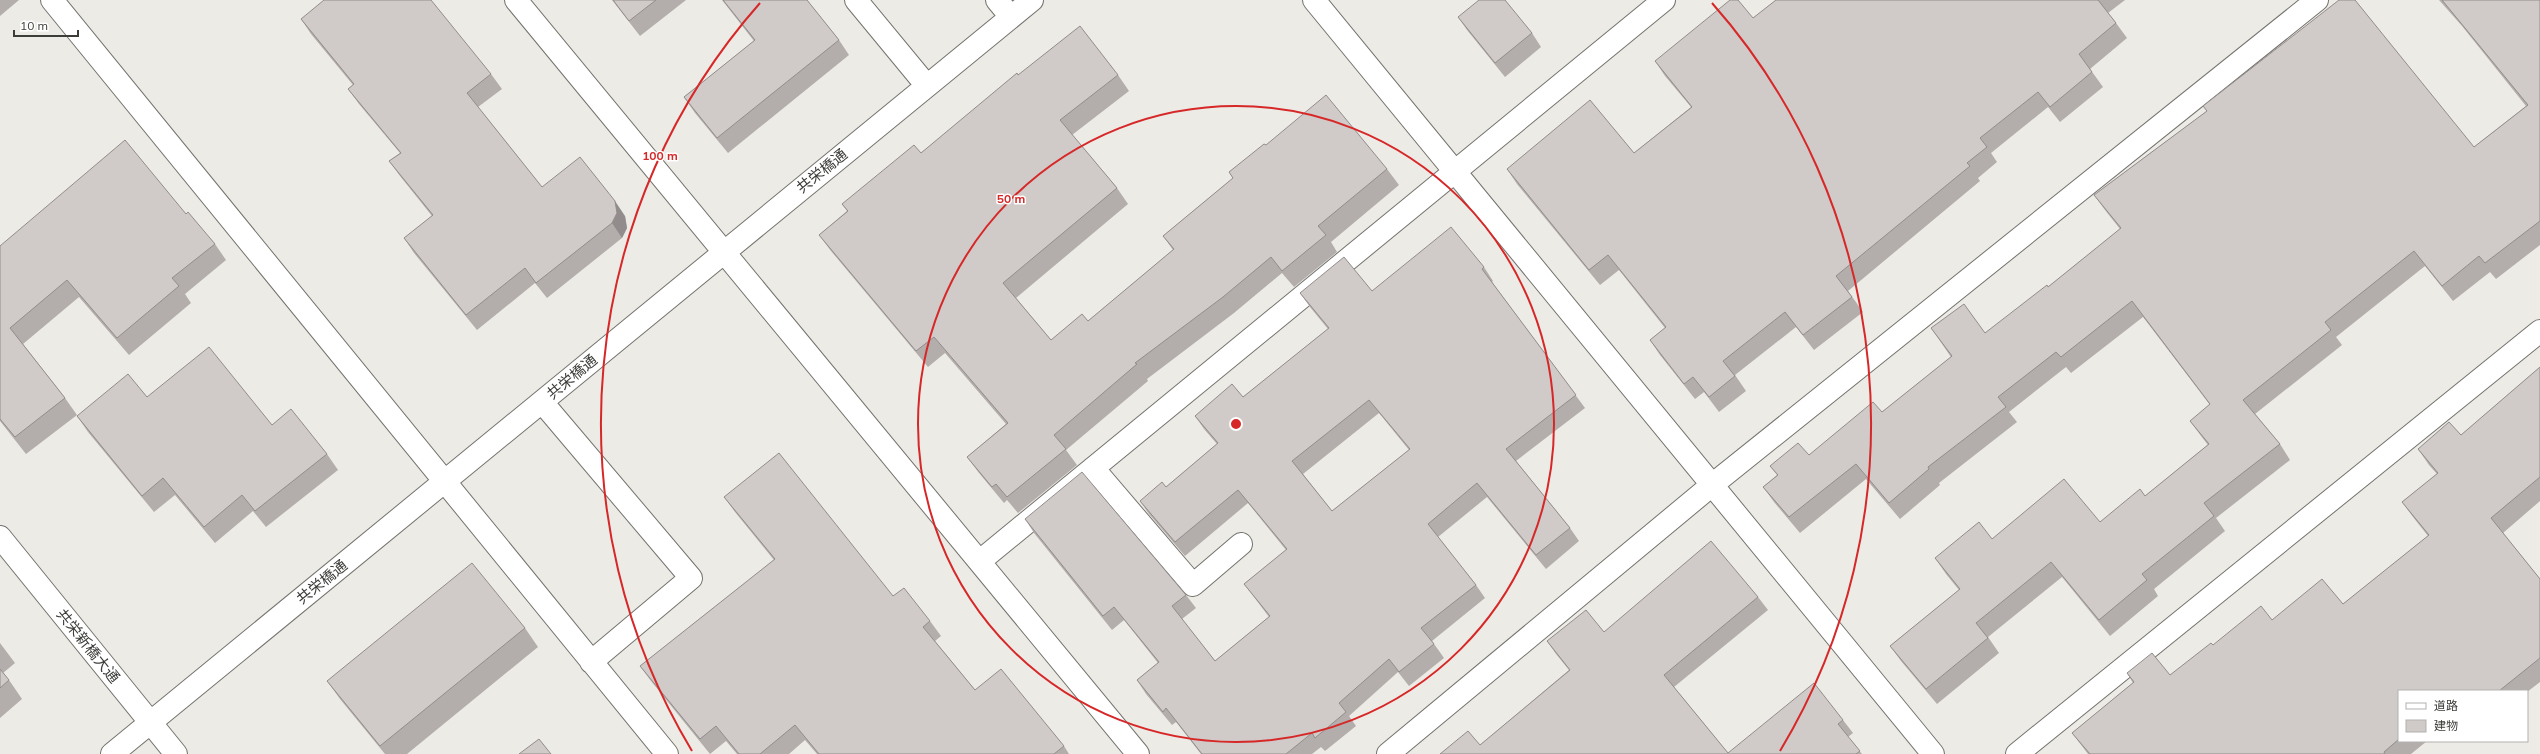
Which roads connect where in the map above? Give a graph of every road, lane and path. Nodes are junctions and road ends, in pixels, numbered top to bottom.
1 (52, 0) edge
2 (516, 0) edge
3 (856, 0) edge
4 (997, 0) edge
5 (1032, 0) edge
6 (1314, 0) edge
7 (1664, 0) edge
8 (2317, 0) edge
9 (1011, 17) junction
10 (927, 86) junction
11 (1455, 172) junction
12 (724, 251) junction
13 (2540, 331) edge
14 (542, 402) junction
15 (1093, 468) junction
16 (443, 483) junction
17 (1712, 485) junction
18 (0, 537) edge
19 (1241, 544) dead end
20 (980, 561) junction
21 (591, 662) junction
22 (150, 722) junction
23 (112, 754) edge
24 (176, 754) edge
25 (667, 754) edge
26 (1138, 754) edge
27 (1388, 754) edge
28 (1933, 754) edge
29 (2017, 754) edge

1 - 16 street
2 - 12 street
3 - 10 street
4 - 9 street
5 - 9 street, 共栄橋通
6 - 11 street
7 - 11 street
8 - 17 street
9 - 10 street, 共栄橋通
10 - 12 street, 共栄橋通
11 - 15 street
11 - 17 street
12 - 14 street, 共栄橋通
12 - 20 street
13 - 29 street
14 - 16 street, 共栄橋通
14 - 21 street
15 - 19 street
15 - 20 street
16 - 21 street
16 - 22 street, 共栄橋通
17 - 27 street
17 - 28 street
18 - 22 street, 共栄新橋大通
20 - 26 street
21 - 25 street
22 - 23 street, 共栄橋通
22 - 24 street, 共栄新橋大通

